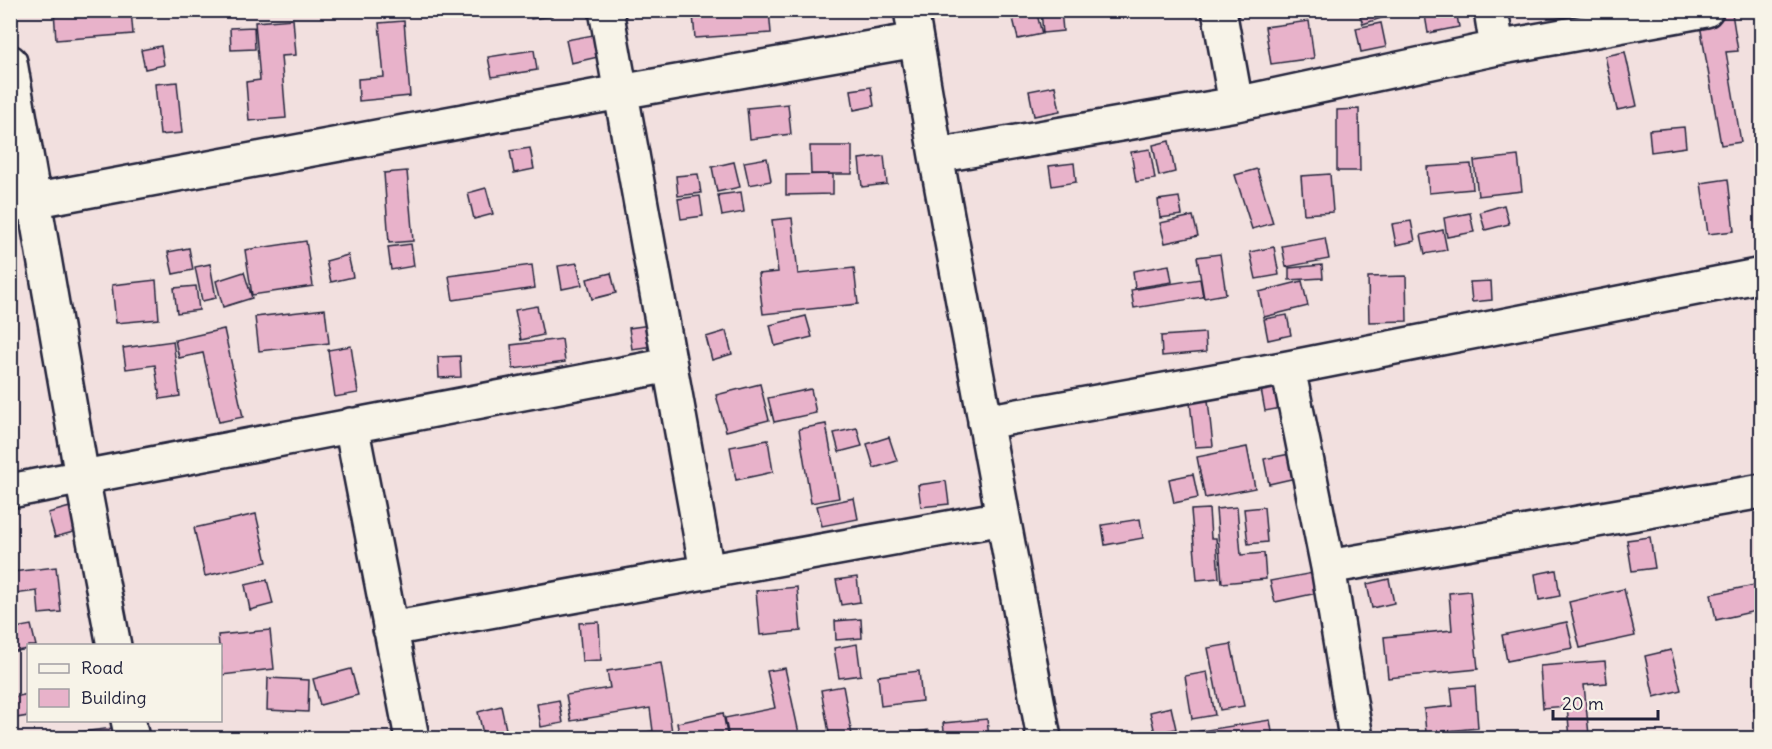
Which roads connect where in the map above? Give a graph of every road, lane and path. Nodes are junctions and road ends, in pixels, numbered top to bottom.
1 (606, 10) edge
2 (1219, 10) edge
3 (1491, 10) edge
4 (1706, 10) edge
5 (913, 25) edge
6 (1497, 48) junction
7 (10, 62) edge
8 (620, 92) junction
9 (1236, 104) junction
10 (936, 156) junction
11 (23, 203) edge
12 (1761, 275) edge
13 (670, 365) junction
14 (1288, 368) junction
15 (985, 422) junction
16 (351, 425) junction
17 (82, 477) junction
18 (1761, 490) edge
19 (10, 491) edge
20 (1003, 518) junction
21 (1328, 567) junction
22 (707, 571) junction
23 (390, 629) junction
24 (114, 644) edge
25 (128, 722) edge
26 (132, 738) edge
27 (412, 738) edge
28 (1044, 738) edge
29 (1356, 738) edge

1 - 8 street
2 - 9 street
3 - 6 street
4 - 6 street
5 - 8 street
5 - 10 street
6 - 9 street
7 - 11 street
8 - 11 street
8 - 13 street
9 - 10 street
10 - 15 street
11 - 17 street
12 - 14 street
13 - 16 street
13 - 22 street
14 - 15 street
14 - 21 street
15 - 20 street
16 - 17 street
16 - 23 street
17 - 19 street
17 - 24 street
18 - 21 street
20 - 22 street
20 - 28 street
21 - 29 street
22 - 23 street
23 - 27 street
25 - 26 street

